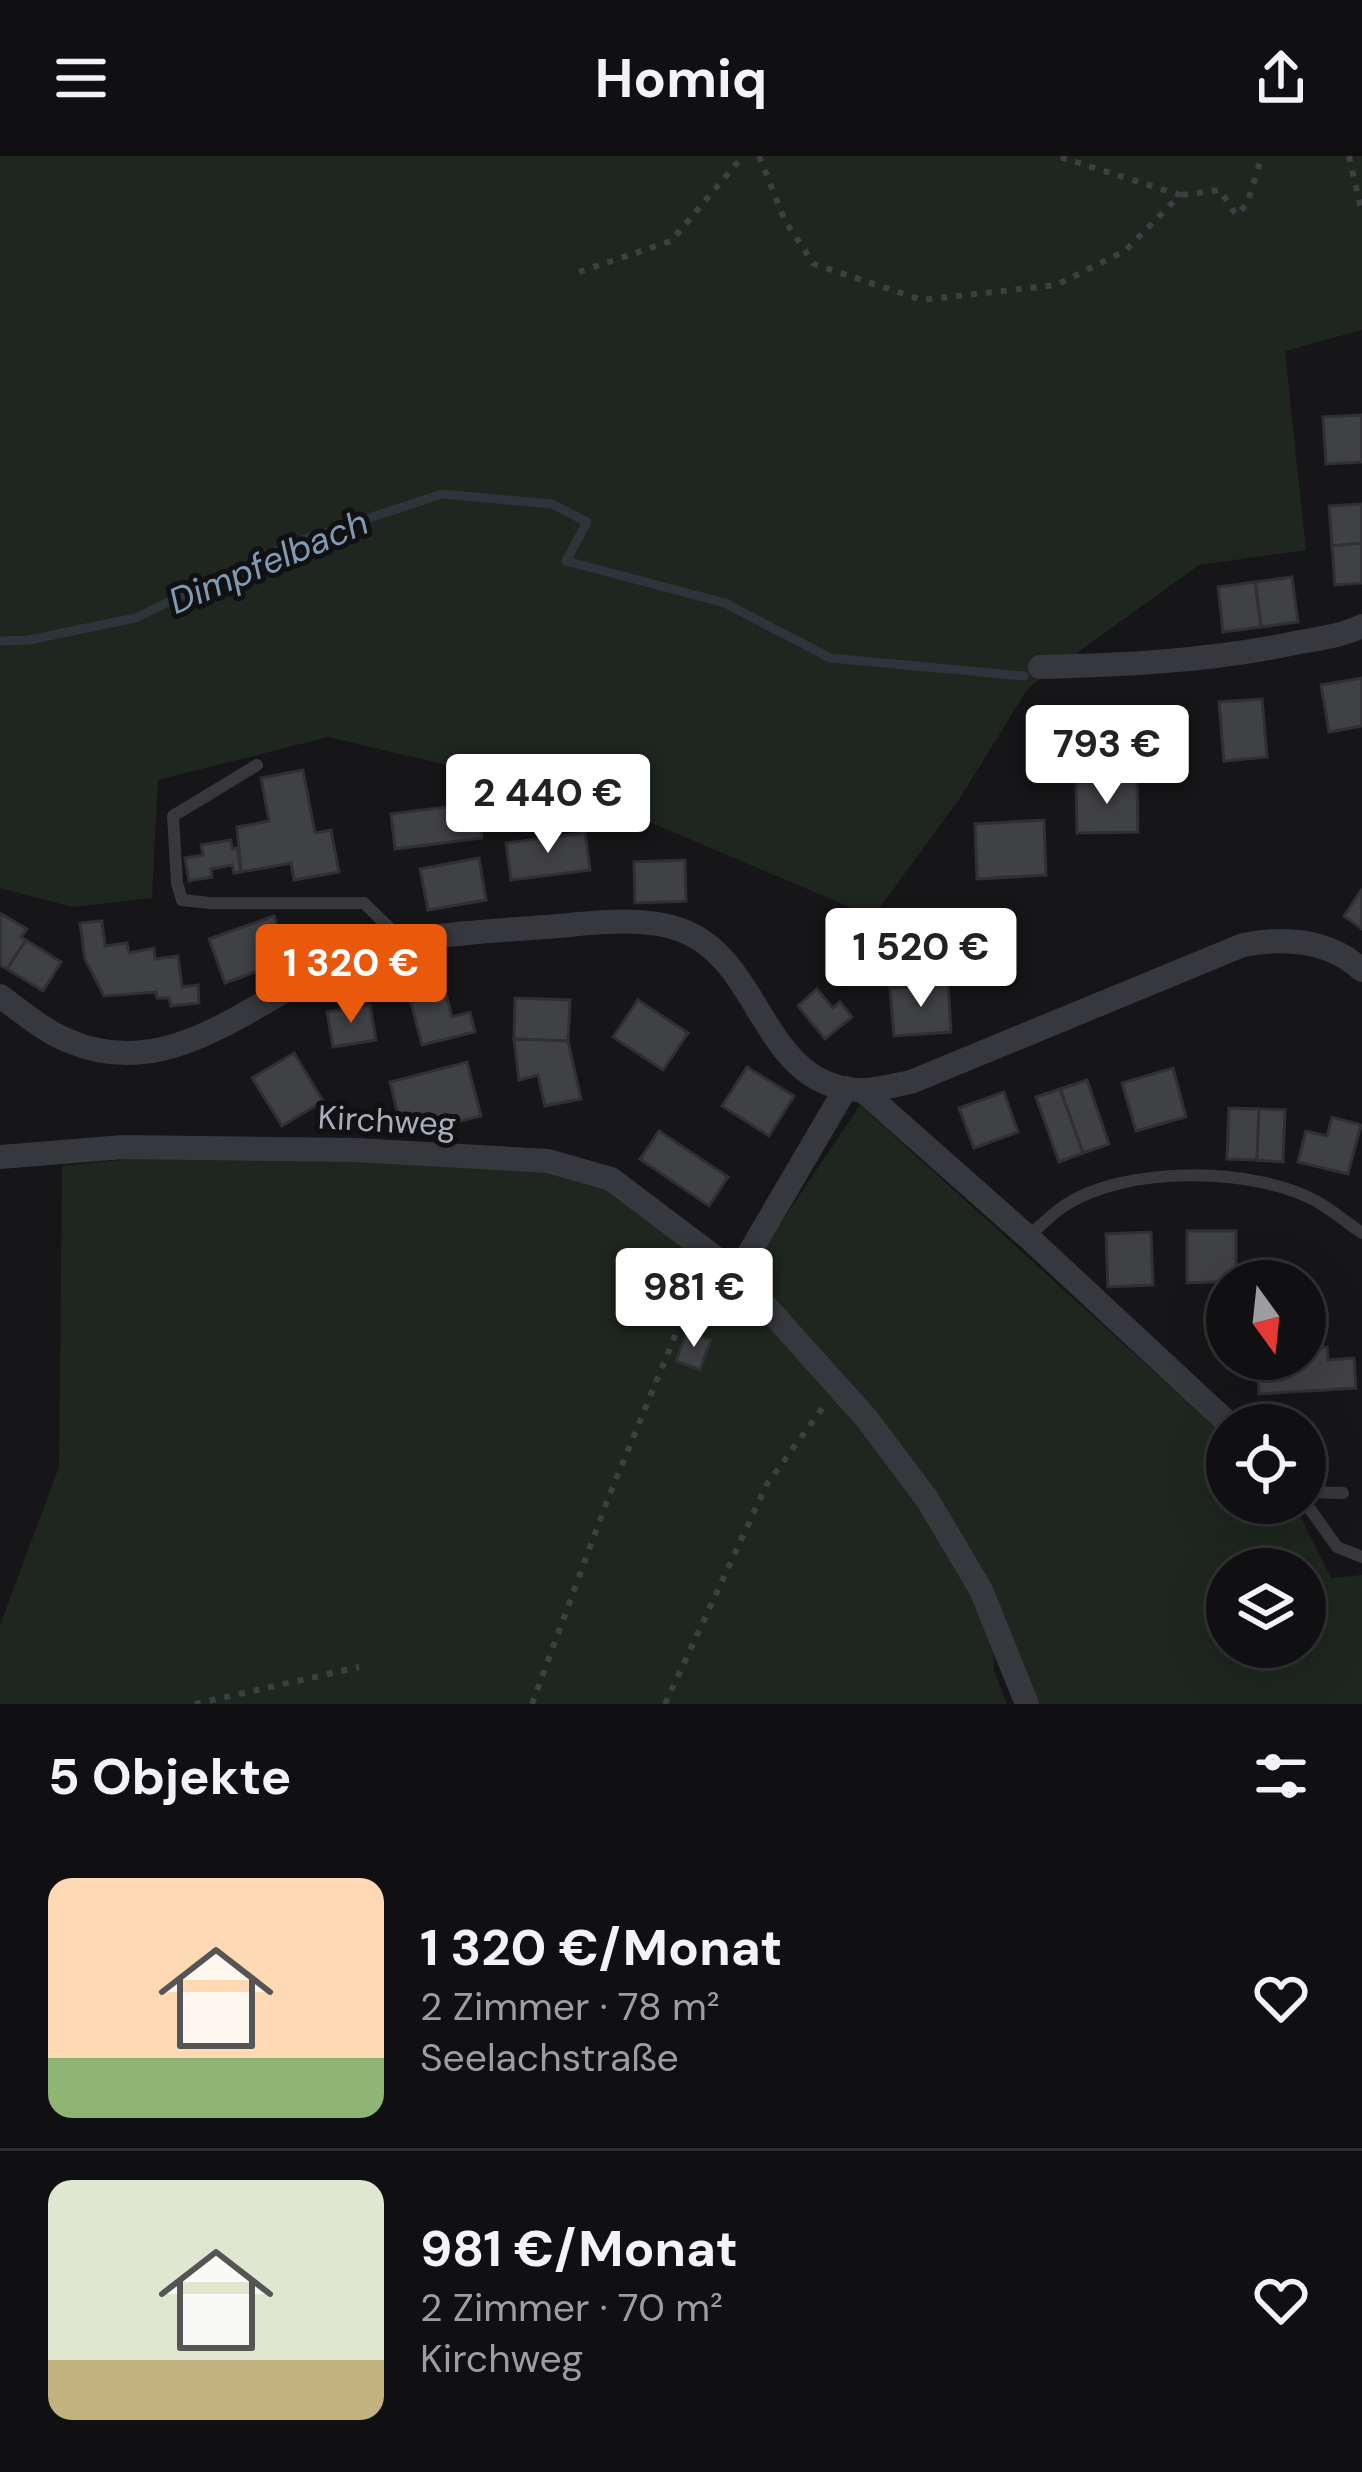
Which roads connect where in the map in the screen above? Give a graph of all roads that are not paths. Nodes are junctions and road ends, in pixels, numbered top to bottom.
1 (1362, 626) edge
2 (1040, 667) dead end
3 (257, 765) dead end
4 (404, 942) junction
5 (1362, 970) edge
6 (0, 996) edge
7 (854, 1089) junction
8 (0, 1157) edge
9 (1362, 1233) edge
10 (1028, 1237) junction
11 (737, 1274) junction
12 (1207, 1404) edge
13 (1326, 1493) edge
14 (1343, 1493) dead end
15 (1321, 1524) edge
16 (1362, 1556) edge
17 (1027, 1704) edge

1 - 2 street
3 - 4 lane
4 - 6 street
4 - 7 street
5 - 7 street
7 - 10 street
7 - 11 street
8 - 11 street, Kirchweg
9 - 10 lane
10 - 12 street
11 - 17 street, Kirchweg
13 - 14 lane
15 - 16 lane

